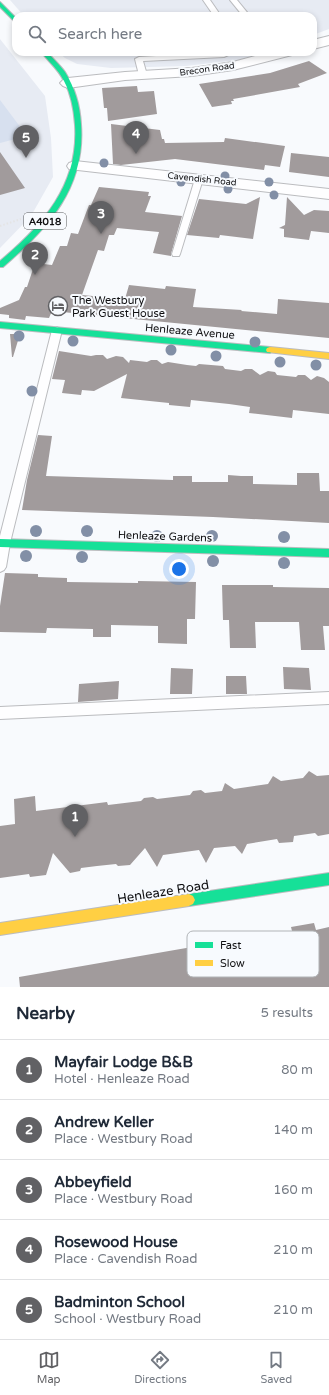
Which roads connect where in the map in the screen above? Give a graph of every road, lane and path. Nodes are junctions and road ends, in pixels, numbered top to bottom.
1 (206, 0) edge
2 (233, 0) edge
3 (0, 4) edge
4 (215, 12) edge
5 (244, 12) edge
6 (12, 17) edge
7 (329, 40) edge
8 (317, 44) edge
9 (47, 56) edge
10 (212, 56) edge
11 (270, 56) edge
12 (143, 75) junction
13 (66, 78) junction
14 (75, 166) junction
15 (198, 179) junction
16 (329, 194) edge
17 (176, 254) dead end
18 (0, 265) edge
19 (0, 325) edge
20 (58, 330) junction
21 (329, 356) edge
22 (2, 543) edge
23 (329, 553) edge
24 (0, 567) edge
25 (329, 698) edge
26 (0, 713) edge
27 (329, 879) edge
28 (0, 929) edge

1 - 4 lane
2 - 5 lane
3 - 6 main road
7 - 8 street
9 - 13 main road, A4018
10 - 12 lane
11 - 12 street, Brecon Road
12 - 13 street, Brecon Road
13 - 14 main road, A4018
14 - 15 street, Cavendish Road
14 - 18 main road, A4018
15 - 16 street, Cavendish Road
15 - 17 lane
19 - 20 main road, Henleaze Avenue
20 - 21 main road, Henleaze Avenue
20 - 22 lane
22 - 23 main road, Henleaze Gardens
22 - 24 lane
25 - 26 lane
27 - 28 main road, Henleaze Road

